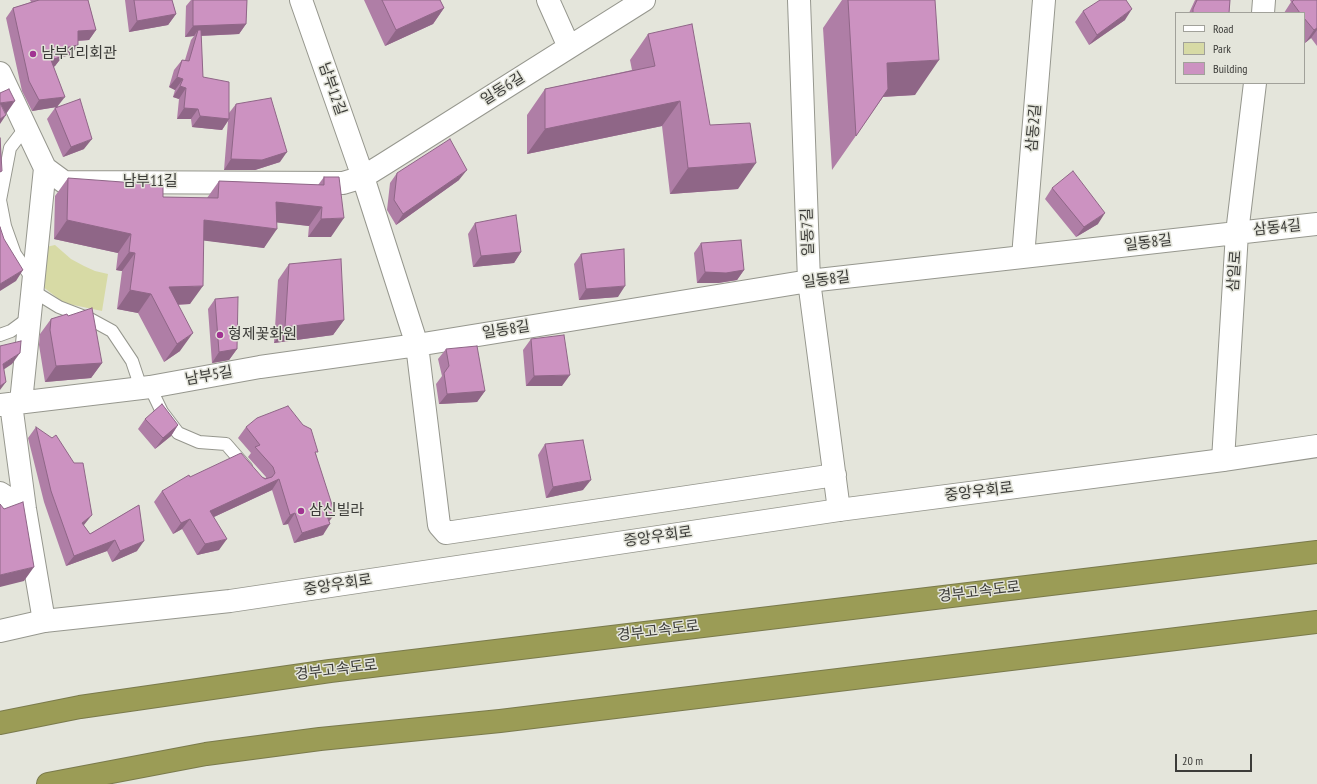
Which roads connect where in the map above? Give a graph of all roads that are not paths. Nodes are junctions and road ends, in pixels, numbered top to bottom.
1 (301, 0) edge
2 (548, 0) edge
3 (644, 0) edge
4 (799, 0) edge
5 (1044, 0) edge
6 (1264, 0) edge
7 (1263, 12) edge
8 (569, 47) junction
9 (0, 73) edge
10 (1255, 84) edge
11 (26, 127) junction
12 (45, 168) junction
13 (363, 177) junction
14 (1317, 224) edge
15 (1238, 233) junction
16 (1023, 257) junction
17 (809, 281) junction
18 (33, 286) junction
19 (30, 317) junction
20 (0, 336) edge
21 (417, 345) junction
22 (145, 387) junction
23 (11, 404) edge
24 (1317, 446) edge
25 (1224, 460) junction
26 (835, 476) junction
27 (255, 477) edge
28 (0, 493) edge
29 (25, 510) junction
30 (839, 510) junction
31 (1317, 552) edge
32 (44, 621) junction
33 (1317, 622) edge
34 (0, 631) edge
35 (0, 723) edge
36 (48, 784) edge

1 - 13 street, 남부12길
2 - 8 street
3 - 8 street, 일동6길
4 - 17 street, 일동7길
5 - 16 street, 삼동2길
6 - 7 street
8 - 13 street, 일동6길
9 - 11 street, 남부11길
10 - 15 street, 삼일로
11 - 12 street, 남부11길
11 - 18 lane
12 - 13 street, 남부11길
12 - 18 street
13 - 21 street, 남부12길
14 - 15 street, 삼동4길
15 - 16 street, 일동8길
15 - 25 street, 삼일로
16 - 17 street, 일동8길
17 - 21 street, 일동8길
17 - 26 street, 일동7길
18 - 19 street
18 - 22 lane
19 - 20 lane
19 - 23 street
21 - 22 street, 남부5길
21 - 26 street, 남부12길
22 - 23 street, 남부5길
22 - 27 lane
23 - 29 street
24 - 25 street, 중앙우회로
25 - 30 street, 중앙우회로
26 - 30 street, 일동7길
28 - 29 street
29 - 32 street
30 - 32 street, 중앙우회로
31 - 35 highway, 경부고속도로
32 - 34 street, 중앙우회로
33 - 36 highway

